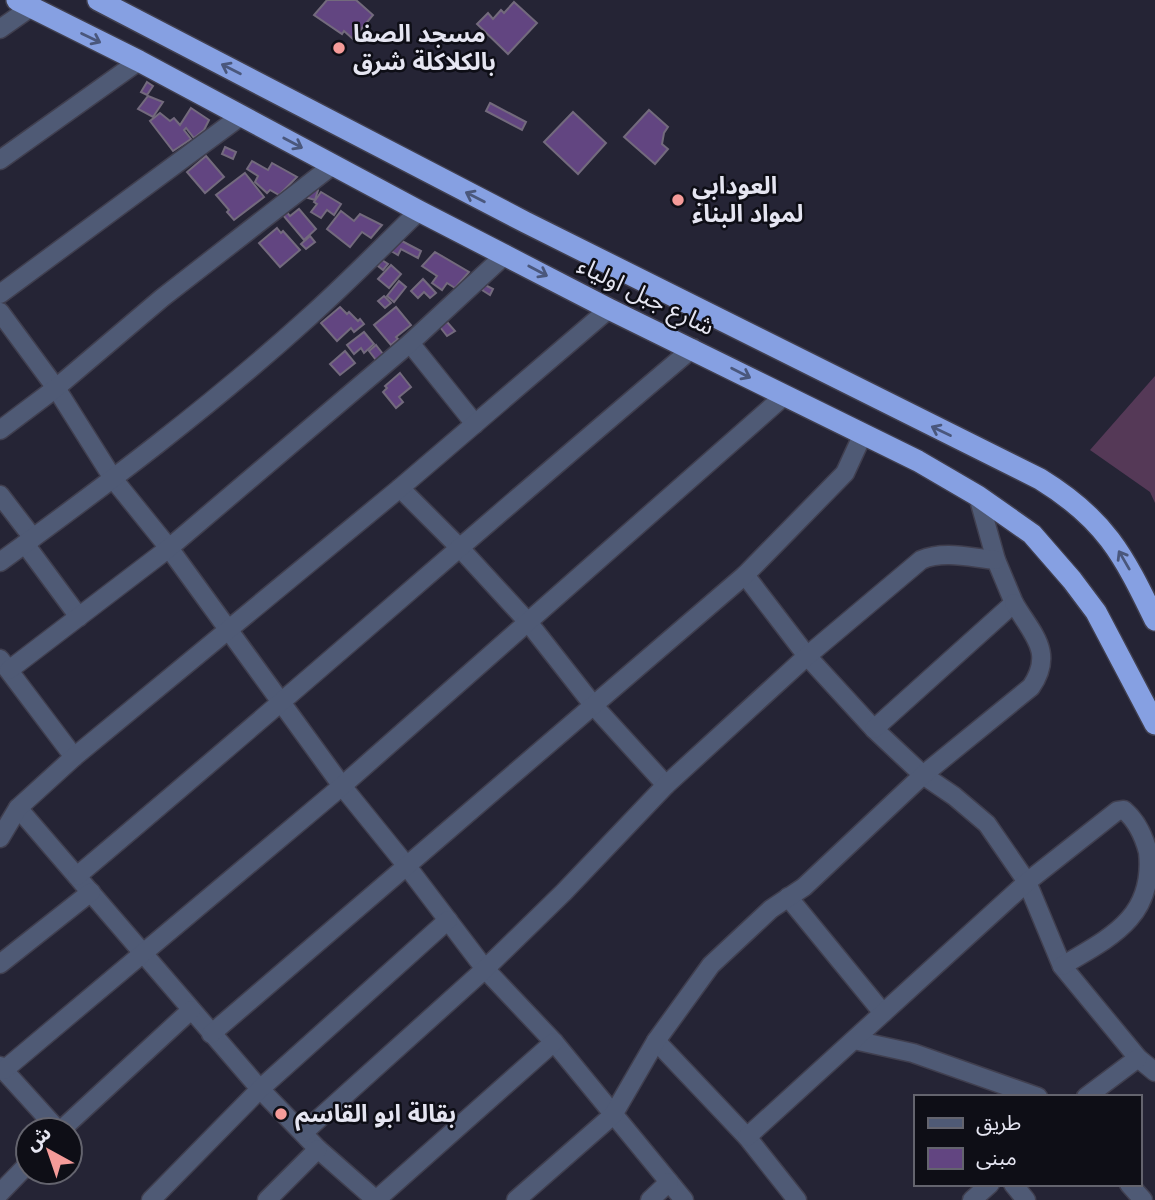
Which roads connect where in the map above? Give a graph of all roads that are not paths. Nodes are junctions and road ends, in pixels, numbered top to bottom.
1 (98, 0) edge
2 (23, 4) edge
3 (0, 29) edge
4 (139, 61) junction
5 (241, 116) junction
6 (0, 160) edge
7 (333, 165) junction
8 (419, 211) junction
9 (506, 254) junction
10 (0, 294) edge
11 (609, 309) junction
12 (0, 312) edge
13 (410, 343) junction
14 (693, 348) junction
15 (56, 388) junction
16 (784, 396) junction
17 (475, 424) junction
18 (0, 430) edge
19 (863, 434) junction
20 (114, 480) junction
21 (400, 488) junction
22 (0, 495) edge
23 (978, 496) junction
24 (29, 541) junction
25 (459, 547) junction
26 (169, 548) junction
27 (996, 560) junction
28 (0, 562) edge
29 (745, 575) junction
30 (1014, 603) junction
31 (79, 617) junction
32 (1155, 620) edge
33 (528, 622) junction
34 (228, 628) junction
35 (807, 656) junction
36 (4, 664) edge
37 (283, 703) junction
38 (594, 706) junction
39 (1155, 724) edge
40 (874, 729) junction
41 (74, 757) junction
42 (923, 775) junction
43 (666, 785) junction
44 (342, 786) junction
45 (18, 808) junction
46 (0, 838) edge
47 (406, 865) junction
48 (77, 876) junction
49 (1027, 883) junction
50 (91, 892) junction
51 (788, 897) junction
52 (448, 920) junction
53 (144, 952) junction
54 (0, 964) edge
55 (1062, 966) junction
56 (485, 969) junction
57 (191, 1010) junction
58 (883, 1013) junction
59 (211, 1034) junction
60 (854, 1040) junction
61 (656, 1041) junction
62 (554, 1042) junction
63 (1138, 1058) junction
64 (2, 1068) edge
65 (1155, 1072) edge
66 (260, 1089) junction
67 (1032, 1095) edge
68 (1089, 1095) edge
69 (613, 1115) junction
70 (47, 1116) edge
71 (75, 1116) edge
72 (303, 1133) junction
73 (747, 1137) junction
74 (318, 1149) junction
75 (14, 1179) edge
76 (669, 1182) junction
77 (988, 1186) edge
78 (1015, 1186) edge
79 (1131, 1186) edge
80 (0, 1194) edge
81 (6, 1200) edge
82 (151, 1200) edge
83 (267, 1200) edge
84 (516, 1200) edge
85 (650, 1200) edge
86 (684, 1200) edge
87 (797, 1200) edge
88 (972, 1200) edge
89 (1026, 1200) edge
90 (1143, 1200) edge

32 -> 1 highway, شارع جبل اولياء
2 - 3 street
2 -> 4 highway, شارع جبل اولياء
4 - 5 highway, شارع جبل اولياء
4 - 6 street
5 -> 7 highway, شارع جبل اولياء
5 - 10 street
7 - 8 highway, شارع جبل اولياء
7 - 15 street
8 - 9 highway, شارع جبل اولياء
8 - 20 street
9 -> 11 highway, شارع جبل اولياء
9 - 13 street
11 - 14 highway, شارع جبل اولياء
11 - 17 street
12 - 15 street
13 - 17 street
13 - 26 street
14 -> 16 highway, شارع جبل اولياء
14 - 25 street
15 - 18 street
15 - 20 street
16 - 19 highway, شارع جبل اولياء
16 - 33 street
17 - 21 street
19 - 23 highway, شارع جبل اولياء
19 - 29 street
20 - 24 street
20 - 26 street
21 - 25 street
21 - 34 street
22 - 24 street
23 - 27 street
23 - 39 highway, شارع جبل اولياء
24 - 28 street
24 - 31 street
25 - 33 street
25 - 37 street
26 - 31 street
26 - 34 street
27 - 30 street
27 - 35 street
29 - 35 street
29 - 38 street
30 - 40 street
30 - 42 street
31 - 36 street
33 - 38 street
33 - 44 street
34 - 37 street
34 - 41 street
35 - 40 street
35 - 43 street
36 - 41 street
37 - 44 street
37 - 48 street
38 - 43 street
38 - 47 street
40 - 42 street
41 - 45 street
42 - 49 street
42 - 51 street
43 - 56 street
44 - 47 street
44 - 53 street
45 - 46 street
45 - 48 street
47 - 52 street
47 - 59 street
48 - 50 street
49 - 55 street
49 - 55 street
49 - 58 street
50 - 53 street
50 - 54 street
51 - 58 street
51 - 61 street
52 - 56 street
52 - 66 street
53 - 57 street
53 - 64 street
55 - 63 street
56 - 62 street
56 - 72 street
57 - 59 street
57 - 71 street
58 - 60 street
59 - 66 street
60 - 67 street
60 - 73 street
61 - 69 street
61 - 73 street
62 - 69 street
62 - 74 street
63 - 65 street
63 - 68 street
64 - 70 street
66 - 72 street
66 - 82 street
69 - 76 street
69 - 84 street
72 - 74 street
73 - 87 street
74 - 83 street
75 - 80 street
76 - 85 street
76 - 86 street
77 - 88 street
78 - 89 street
79 - 90 street
80 - 81 street

